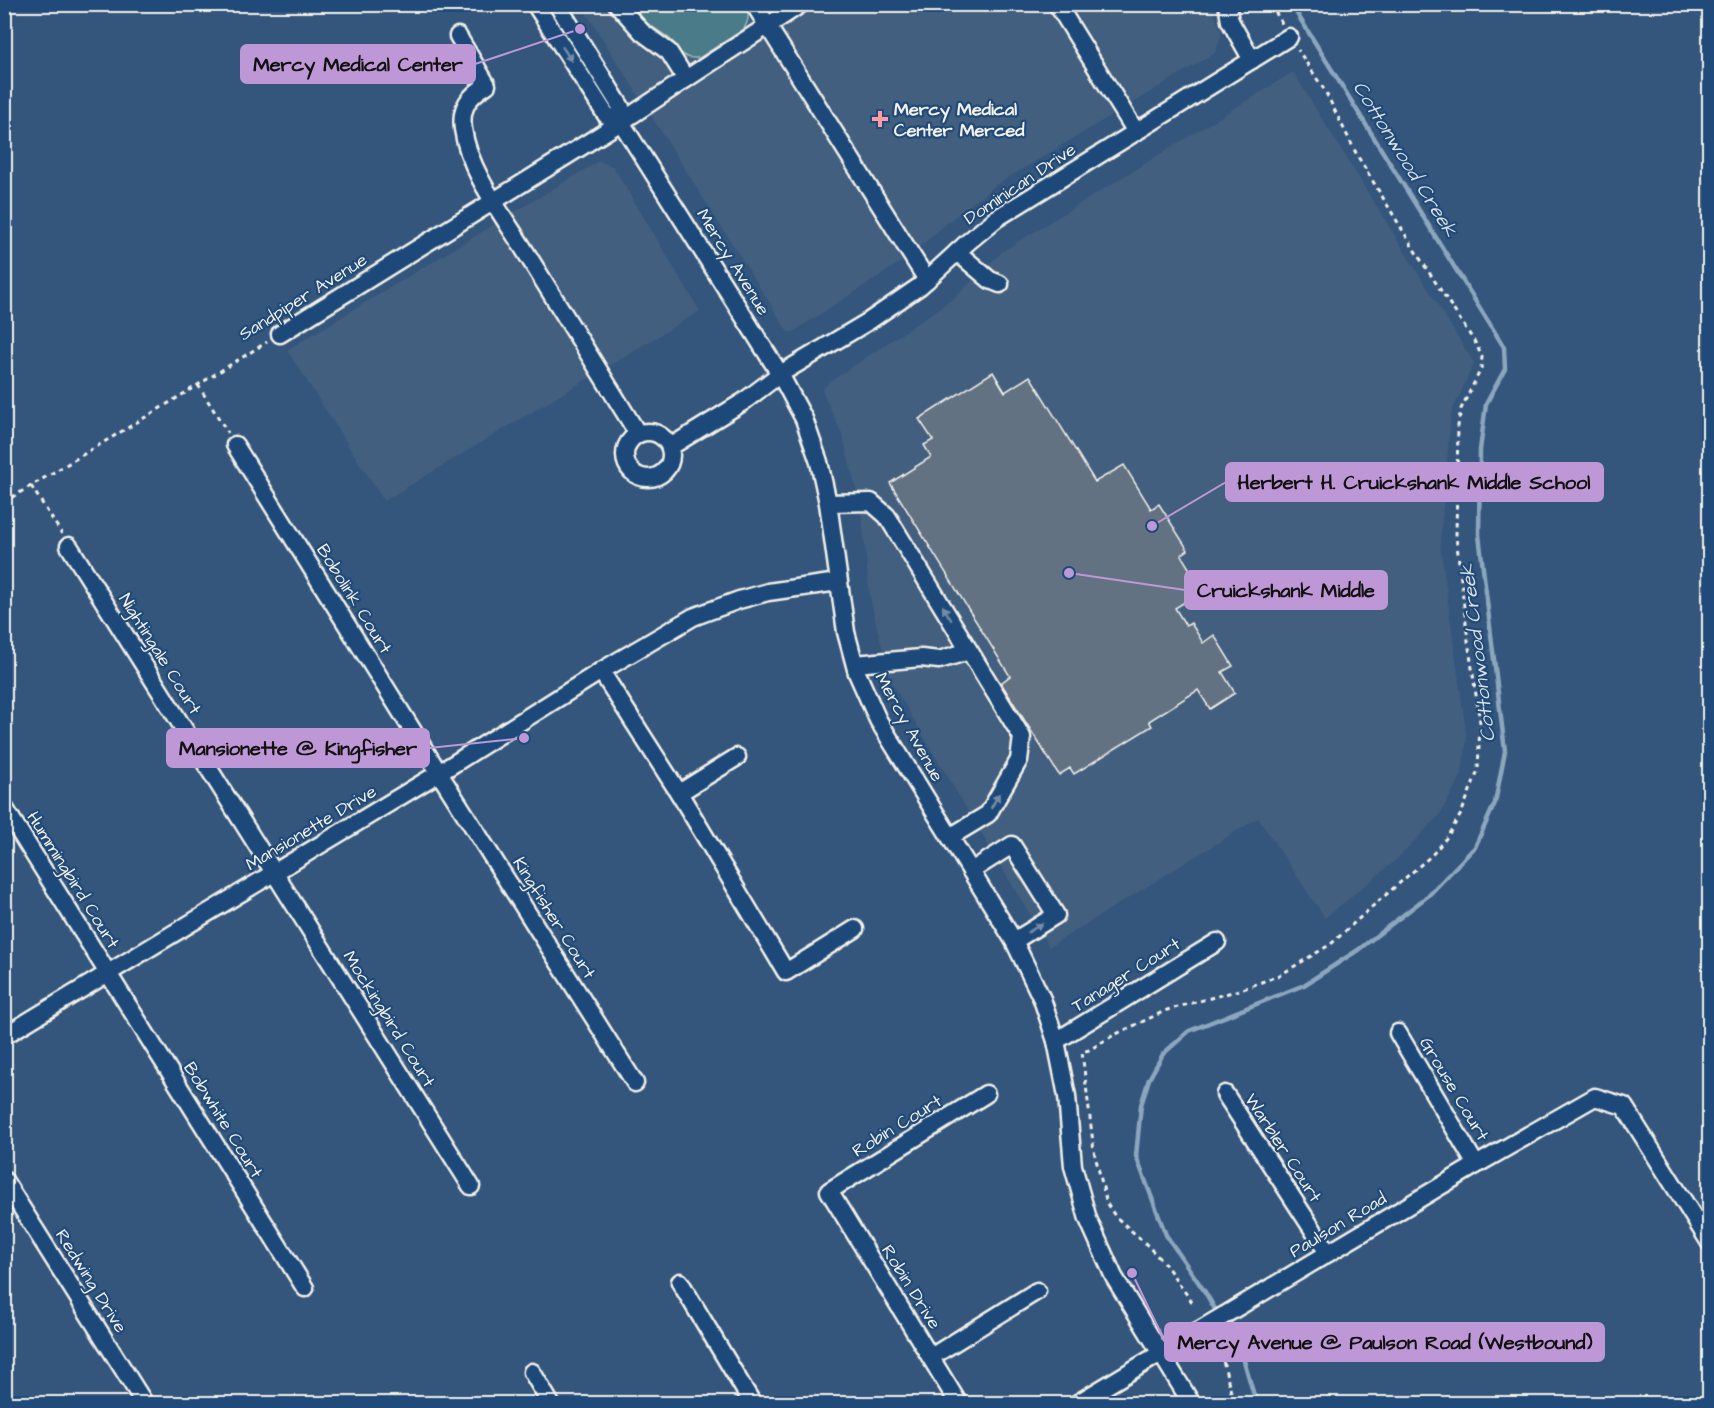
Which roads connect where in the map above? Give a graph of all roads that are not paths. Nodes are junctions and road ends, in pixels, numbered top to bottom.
1 (536, 4) edge
2 (557, 4) edge
3 (617, 4) edge
4 (754, 4) edge
5 (801, 4) edge
6 (1057, 4) edge
7 (1227, 4) edge
8 (767, 26) junction
9 (458, 36) dead end
10 (1289, 37) road end
11 (1252, 60) junction
12 (686, 79) junction
13 (621, 122) junction
14 (1136, 132) junction
15 (494, 201) junction
16 (957, 252) junction
17 (927, 280) junction
18 (1000, 284) dead end
19 (280, 334) road end
20 (780, 374) junction
21 (638, 434) junction
22 (236, 445) road end
23 (670, 447) junction
24 (828, 503) junction
25 (69, 546) road end
26 (838, 582) junction
27 (969, 651) junction
28 (855, 664) junction
29 (600, 671) junction
30 (737, 757) dead end
31 (439, 773) junction
32 (679, 793) junction
33 (4, 807) edge
34 (950, 837) junction
35 (971, 871) junction
36 (274, 873) junction
37 (855, 929) dead end
38 (1014, 941) junction
39 (1217, 942) dead end
40 (108, 974) junction
41 (1398, 1033) dead end
42 (4, 1036) edge
43 (1056, 1041) junction
44 (635, 1083) dead end
45 (986, 1094) dead end
46 (1225, 1095) dead end
47 (1476, 1165) junction
48 (4, 1180) edge
49 (471, 1186) dead end
50 (829, 1191) joint
51 (1710, 1243) edge
52 (1328, 1253) junction
53 (680, 1282) dead end
54 (305, 1288) dead end
55 (1037, 1291) dead end
56 (1161, 1353) junction
57 (931, 1357) junction
58 (532, 1372) dead end
59 (145, 1404) edge
60 (551, 1404) edge
61 (753, 1404) edge
62 (959, 1404) edge
63 (1077, 1404) edge
64 (1192, 1404) edge

1 -> 13 street, Mercy Avenue
2 - 13 street, Mercy Avenue
3 - 12 street
4 - 8 street
5 - 8 street, Sandpiper Avenue
6 - 14 street
7 - 11 street
8 - 12 street, Sandpiper Avenue
8 - 17 street
9 - 15 street
10 - 11 street, Dominican Drive
11 - 14 street, Dominican Drive
12 - 13 street, Sandpiper Avenue
13 - 15 street, Sandpiper Avenue
13 - 20 street, Mercy Avenue
14 - 16 street, Dominican Drive
15 - 19 street, Sandpiper Avenue
15 - 21 street
16 - 17 street, Dominican Drive
16 - 18 street
17 - 20 street, Dominican Drive
20 - 23 street, Dominican Drive
20 - 24 street, Mercy Avenue
21 - 23 street
21 - 23 street
22 - 31 street, Bobolink Court
24 - 26 street, Mercy Avenue
27 -> 24 street
25 - 36 street, Nightingale Court
26 - 28 street, Mercy Avenue
26 - 29 street, Mansionette Drive
27 - 28 street
34 -> 27 street
28 - 34 street, Mercy Avenue
29 - 31 street, Mansionette Drive
29 - 32 street
30 - 32 street
31 - 36 street, Mansionette Drive
31 - 44 street, Kingfisher Court
32 - 37 street
33 - 40 street, Hummingbird Court
34 - 35 street, Mercy Avenue
35 - 38 street, Mercy Avenue
38 -> 35 street
36 - 40 street, Mansionette Drive
36 - 49 street, Mockingbird Court
38 - 43 street, Mercy Avenue
39 - 43 street, Tanager Court
40 - 42 street, Mansionette Drive
40 - 54 street, Bobwhite Court
41 - 47 street, Grouse Court
43 - 56 street, Mercy Avenue
45 - 50 street, Robin Court
46 - 52 street, Warbler Court
47 - 51 street, Paulson Road
47 - 52 street, Paulson Road
48 - 59 street, Redwing Drive
50 - 57 street, Robin Drive
52 - 56 street, Paulson Road, bridge
53 - 61 street
55 - 57 street
56 - 63 street, Paulson Road
56 - 64 street, Mercy Avenue
57 - 62 street, Robin Drive
58 - 60 street

